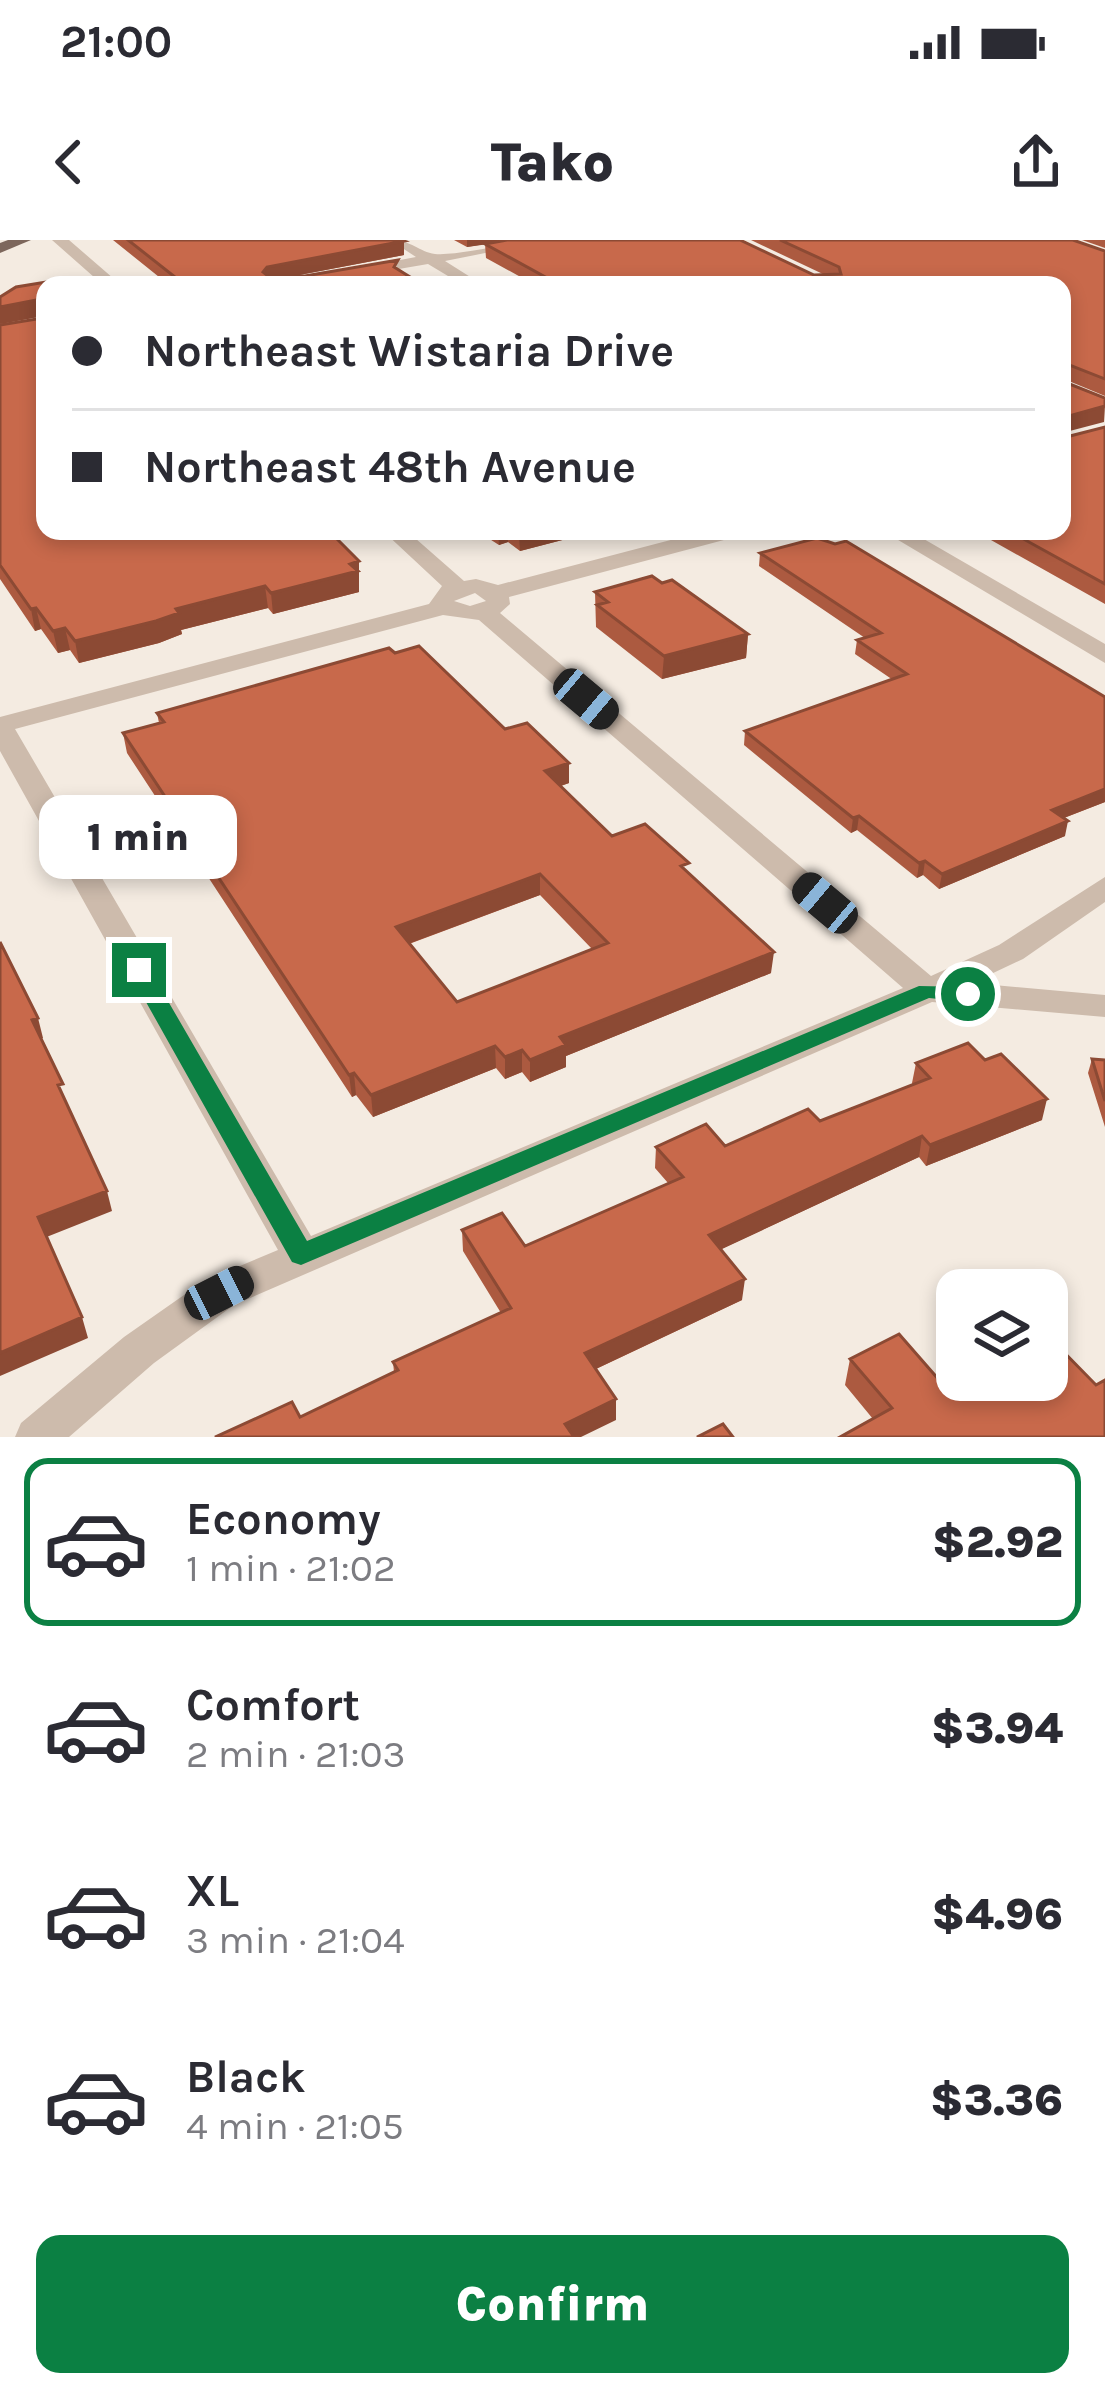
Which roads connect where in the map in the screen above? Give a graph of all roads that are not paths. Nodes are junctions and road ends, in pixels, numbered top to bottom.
1 (22, 240) edge
2 (59, 240) edge
3 (398, 240) edge
4 (542, 240) edge
5 (0, 248) edge
6 (430, 259) junction
7 (101, 276) edge
8 (331, 276) edge
9 (459, 276) edge
10 (402, 540) edge
11 (700, 540) edge
12 (909, 540) edge
13 (451, 597) junction
14 (490, 602) junction
15 (1105, 656) edge
16 (0, 726) edge
17 (1105, 887) edge
18 (927, 991) junction
19 (1105, 1006) edge
20 (301, 1255) junction
21 (37, 1437) edge

1 - 5 main road
2 - 7 street
3 - 6 street
4 - 6 street
6 - 8 street
6 - 9 street
10 - 13 street
11 - 14 street
12 - 15 street
13 - 14 street
13 - 16 street
14 - 18 street
16 - 20 street
17 - 18 street
18 - 19 street
18 - 20 street
20 - 21 street

